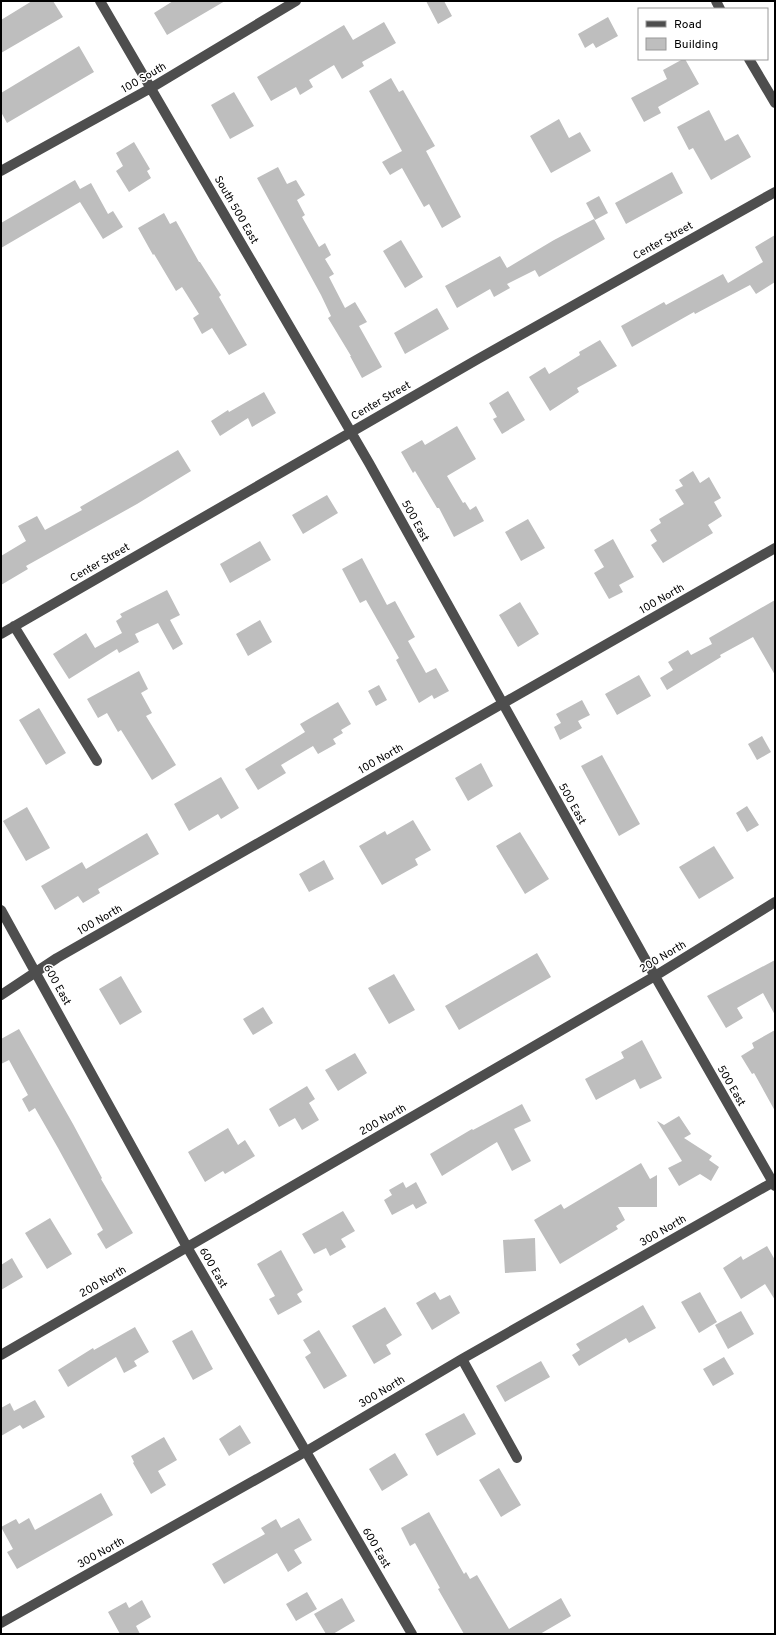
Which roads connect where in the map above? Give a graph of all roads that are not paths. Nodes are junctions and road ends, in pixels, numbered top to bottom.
1 (100, 1) edge
2 (296, 1) edge
3 (750, 60) edge
4 (151, 88) junction
5 (775, 102) edge
6 (1, 171) edge
7 (775, 192) edge
8 (351, 432) junction
9 (775, 548) edge
10 (14, 626) junction
11 (1, 634) edge
12 (502, 704) junction
13 (97, 761) dead end
14 (775, 902) edge
15 (1, 910) edge
16 (36, 972) junction
17 (654, 976) junction
18 (1, 995) edge
19 (774, 1183) edge
20 (187, 1247) junction
21 (1, 1355) edge
22 (462, 1359) junction
23 (305, 1452) junction
24 (517, 1458) dead end
25 (1, 1623) edge
26 (412, 1634) edge

1 - 4 street, South 500 East
2 - 4 street, 100 South
3 - 5 street
4 - 6 street, 100 South
4 - 8 street, South 500 East
7 - 8 street, Center Street
8 - 10 street, Center Street
8 - 12 street, 500 East
9 - 12 street, 100 North
10 - 11 street, Center Street
10 - 13 street
12 - 16 street, 100 North
12 - 17 street, 500 East
14 - 17 street, 200 North
15 - 16 street, 600 East
16 - 18 street, 100 North
16 - 20 street, 600 East
17 - 19 street, 500 East
17 - 20 street, 200 North
19 - 22 street, 300 North
20 - 21 street, 200 North
20 - 23 street, 600 East
22 - 23 street, 300 North
22 - 24 street
23 - 25 street, 300 North
23 - 26 street, 600 East

